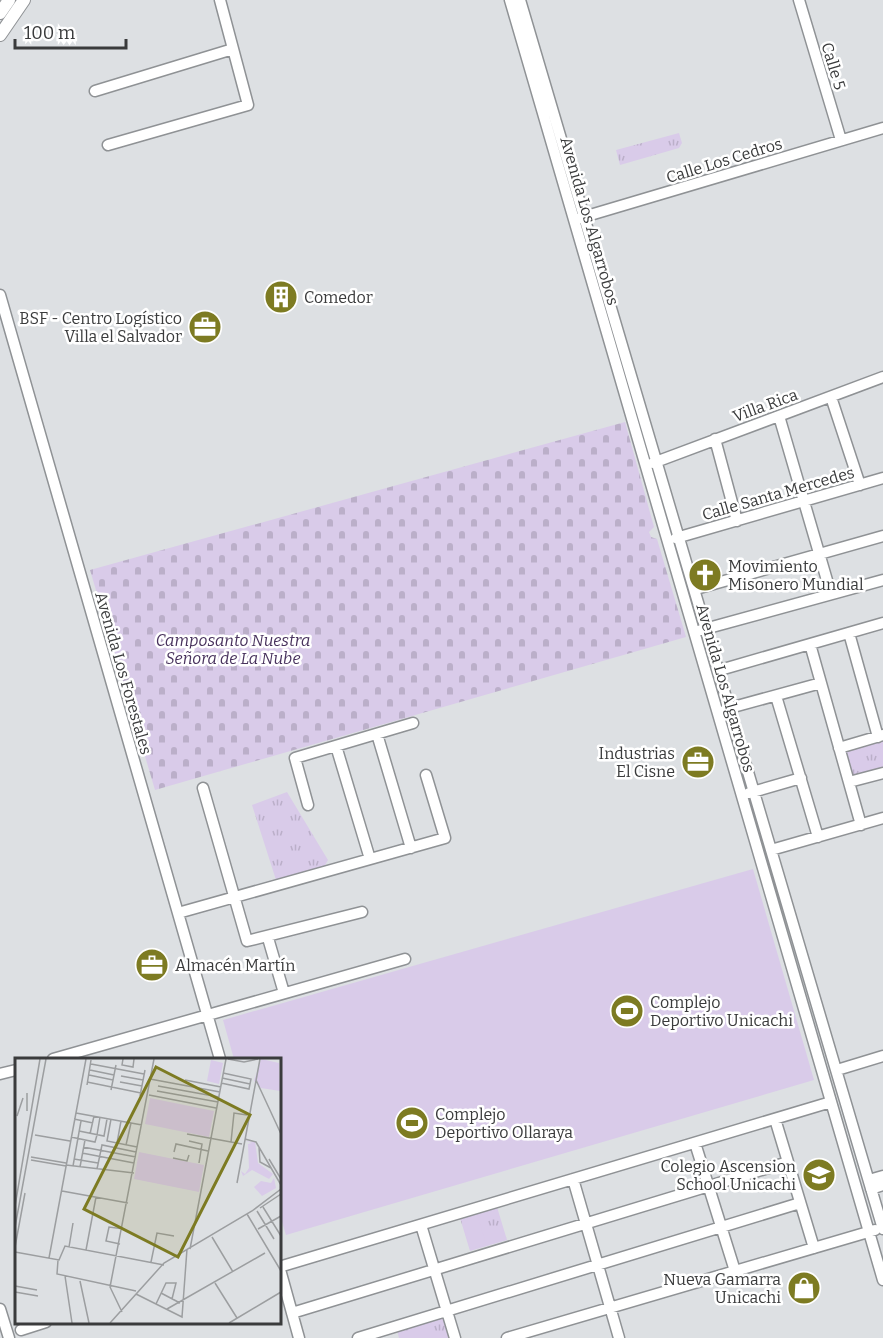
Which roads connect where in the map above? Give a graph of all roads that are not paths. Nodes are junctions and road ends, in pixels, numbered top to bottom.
1 (9, 0) edge
2 (24, 0) edge
3 (220, 0) edge
4 (799, 0) edge
5 (518, 1) edge
6 (0, 13) edge
7 (0, 35) edge
8 (233, 49) junction
9 (95, 91) dead end
10 (883, 128) edge
11 (841, 140) junction
12 (108, 145) dead end
13 (580, 218) junction
14 (0, 295) edge
15 (883, 377) edge
16 (831, 396) junction
17 (779, 416) junction
18 (715, 440) junction
19 (658, 461) junction
20 (646, 466) junction
21 (883, 478) edge
22 (860, 485) junction
23 (804, 501) junction
24 (737, 520) junction
25 (883, 536) edge
26 (681, 537) junction
27 (668, 541) junction
28 (819, 553) junction
29 (883, 580) edge
30 (696, 589) junction
31 (831, 594) junction
32 (883, 623) edge
33 (708, 628) junction
34 (694, 632) junction
35 (849, 633) junction
36 (810, 644) junction
37 (720, 670) junction
38 (821, 683) junction
39 (776, 696) junction
40 (731, 708) junction
41 (717, 712) junction
42 (413, 723) dead end
43 (377, 734) junction
44 (881, 736) edge
45 (336, 746) junction
46 (839, 748) junction
47 (883, 773) edge
48 (426, 775) dead end
49 (801, 778) junction
50 (849, 782) junction
51 (203, 788) dead end
52 (755, 791) junction
53 (742, 795) junction
54 (308, 805) dead end
55 (883, 818) edge
56 (861, 825) junction
57 (818, 837) junction
58 (411, 848) junction
59 (772, 851) junction
60 (759, 854) junction
61 (370, 859) junction
62 (234, 898) junction
63 (362, 912) dead end
64 (178, 913) junction
65 (268, 938) junction
66 (405, 959) dead end
67 (284, 993) junction
68 (208, 1015) junction
69 (883, 1056) edge
70 (57, 1058) edge
71 (220, 1058) edge
72 (15, 1070) edge
73 (837, 1070) junction
74 (0, 1074) edge
75 (831, 1102) junction
76 (775, 1119) junction
77 (695, 1143) junction
78 (788, 1161) junction
79 (573, 1179) junction
80 (883, 1180) edge
81 (870, 1184) junction
82 (708, 1186) junction
83 (800, 1203) junction
84 (586, 1223) junction
85 (421, 1225) junction
86 (721, 1227) junction
87 (883, 1228) edge
88 (869, 1232) junction
89 (814, 1248) junction
90 (598, 1265) junction
91 (280, 1266) edge
92 (434, 1269) junction
93 (280, 1270) edge
94 (735, 1271) junction
95 (883, 1280) edge
96 (611, 1308) junction
97 (0, 1309) edge
98 (447, 1311) junction
99 (292, 1313) junction
100 (43, 1323) edge
101 (21, 1330) dead end
102 (9, 1338) edge
103 (300, 1338) edge
104 (358, 1338) edge
105 (455, 1338) edge
106 (507, 1338) edge
107 (620, 1338) edge

1 - 6 main road
2 - 7 main road
3 - 8 street
4 - 11 street, Calle 5
5 - 13 street, Avenida Los Algarrobos
8 - 9 street
8 - 12 street
10 - 11 street, Calle Los Cedros
11 - 13 street, Calle Los Cedros
13 - 19 street, Avenida Los Algarrobos
13 - 20 street, Avenida Los Algarrobos
14 - 64 street, Avenida Los Forestales
15 - 16 street, Villa Rica
16 - 17 street, Villa Rica
16 - 22 street
17 - 18 street, Villa Rica
17 - 23 street
18 - 19 street, Villa Rica
18 - 24 street
19 - 20 street, Villa Rica
19 - 26 street, Avenida Los Algarrobos
20 - 27 street, Avenida Los Algarrobos
21 - 22 street, Calle Santa Mercedes
22 - 23 street, Calle Santa Mercedes
23 - 24 street, Calle Santa Mercedes
23 - 28 street
24 - 26 street, Calle Santa Mercedes
25 - 28 street
26 - 27 street, Calle Santa Mercedes
26 - 30 street, Avenida Los Algarrobos
27 - 34 street, Avenida Los Algarrobos
28 - 30 street
28 - 31 street
29 - 31 street
30 - 33 street, Avenida Los Algarrobos
31 - 33 street
32 - 35 street
33 - 34 street
33 - 37 street, Avenida Los Algarrobos
34 - 41 street, Avenida Los Algarrobos
35 - 36 street
35 - 44 street
36 - 37 street
36 - 38 street
37 - 40 street, Avenida Los Algarrobos
38 - 39 street
38 - 46 street
39 - 40 street
39 - 49 street
40 - 41 street
40 - 52 street, Avenida Los Algarrobos
41 - 53 street, Avenida Los Algarrobos
42 - 43 street
43 - 45 street
43 - 58 street
44 - 46 street
45 - 54 street
45 - 61 street
46 - 50 street
47 - 50 street
48 - 58 street
49 - 52 street
49 - 57 street
50 - 56 street
51 - 62 street
52 - 53 street
52 - 59 street, Avenida Los Algarrobos
53 - 60 street, Avenida Los Algarrobos
55 - 56 street
56 - 57 street
57 - 59 street
58 - 61 street
59 - 60 street
59 - 73 street, Avenida Los Algarrobos
60 - 75 street, Avenida Los Algarrobos
61 - 62 street
62 - 64 street
62 - 65 street
63 - 65 street
64 - 68 street, Avenida Los Forestales
65 - 67 street
66 - 67 street
67 - 68 street
68 - 70 street
68 - 71 street, Avenida Los Forestales
69 - 73 street
72 - 74 street
73 - 81 street, Avenida Los Algarrobos
75 - 76 street
75 - 88 street, Avenida Los Algarrobos
76 - 77 street
76 - 78 street
77 - 79 street
77 - 82 street
78 - 82 street
78 - 83 street
79 - 84 street
79 - 85 street
80 - 81 street
81 - 87 street, Avenida Los Algarrobos
82 - 84 street
82 - 86 street
83 - 86 street
83 - 89 street
84 - 90 street
84 - 92 street
85 - 91 street
85 - 92 street
86 - 90 street
86 - 94 street
87 - 88 street
88 - 89 street
88 - 95 street, Avenida Los Algarrobos
89 - 94 street
90 - 96 street
90 - 98 street
92 - 98 street
92 - 99 street
93 - 99 street
94 - 96 street
96 - 106 street
96 - 107 street
97 - 102 street
98 - 104 street
98 - 105 street
99 - 103 street
100 - 101 street

